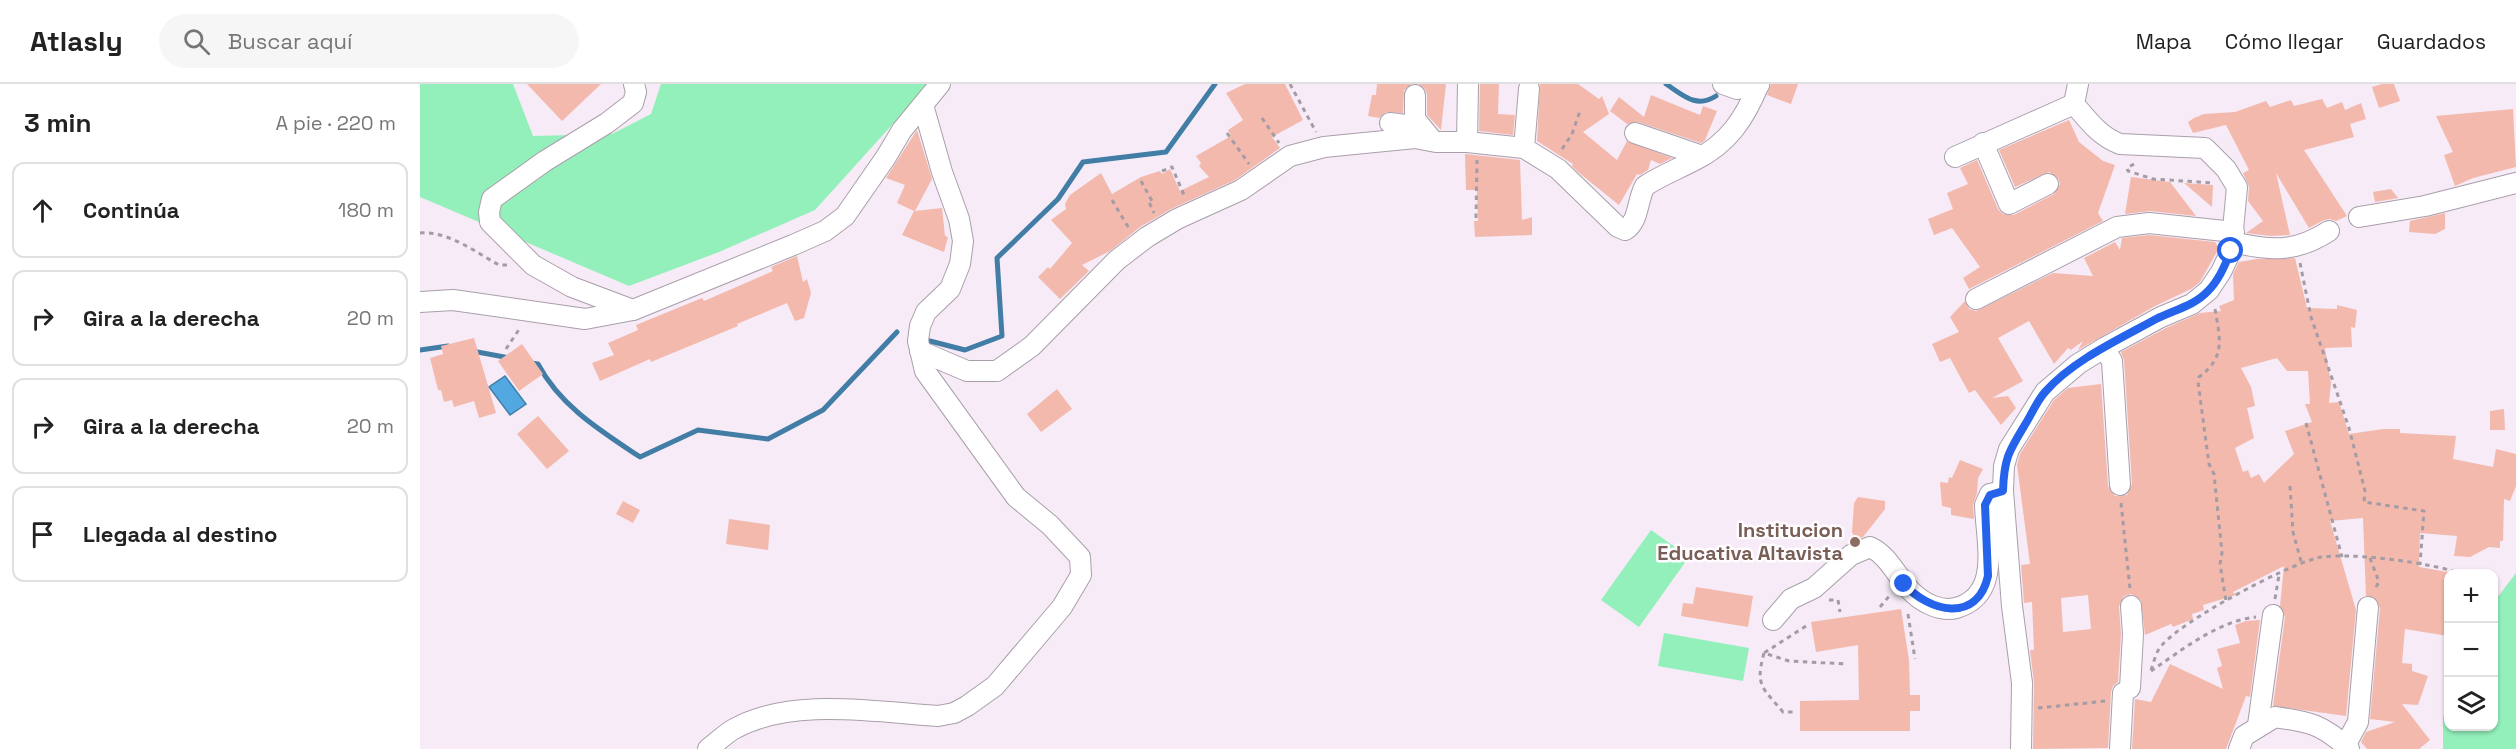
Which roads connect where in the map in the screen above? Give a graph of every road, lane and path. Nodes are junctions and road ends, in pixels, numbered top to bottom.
1 (634, 84) edge
2 (940, 84) edge
3 (1290, 84) edge
4 (1468, 84) edge
5 (1723, 84) edge
6 (1759, 84) edge
7 (2078, 84) edge
8 (1529, 89) dead end
9 (1415, 95) dead end
10 (2074, 104) junction
11 (923, 105) junction
12 (1580, 111) dead end
13 (1262, 118) dead end
14 (1390, 123) dead end
15 (1227, 133) dead end
16 (1635, 133) dead end
17 (1427, 134) junction
18 (1473, 143) junction
19 (1983, 143) junction
20 (2151, 145) junction
21 (1324, 147) junction
22 (1524, 148) junction
23 (1288, 156) junction
24 (1702, 156) junction
25 (1955, 157) dead end
26 (1558, 169) junction
27 (1162, 171) dead end
28 (1258, 178) junction
29 (1141, 181) dead end
30 (2234, 182) junction
31 (2516, 183) edge
32 (2048, 184) dead end
33 (1112, 200) dead end
34 (1192, 213) junction
35 (2359, 216) dead end
36 (1476, 218) dead end
37 (1161, 229) junction
38 (2329, 231) dead end
39 (420, 233) edge
40 (2233, 237) junction
41 (1138, 244) junction
42 (2296, 247) junction
43 (533, 264) junction
44 (2211, 287) junction
45 (1976, 299) dead end
46 (420, 302) edge
47 (526, 310) junction
48 (633, 310) junction
49 (2104, 348) junction
50 (506, 349) dead end
51 (920, 351) junction
52 (2306, 423) dead end
53 (2120, 485) joint
54 (2290, 486) dead end
55 (2003, 491) junction
56 (2342, 557) junction
57 (2370, 558) junction
58 (2302, 565) junction
59 (2420, 565) junction
60 (2444, 569) edge
61 (2279, 574) junction
62 (2226, 601) junction
63 (1907, 606) dead end
64 (2131, 606) joint
65 (2368, 607) joint
66 (2273, 615) junction
67 (1773, 620) dead end
68 (1806, 626) dead end
69 (1764, 653) junction
70 (1915, 660) dead end
71 (1847, 664) dead end
72 (2150, 672) junction
73 (2127, 690) junction
74 (2021, 710) junction
75 (1795, 712) dead end
76 (2258, 725) junction
77 (2347, 747) edge
78 (708, 749) edge
79 (2021, 749) edge
80 (2120, 749) edge
81 (2239, 749) edge

1 - 43 street
2 - 11 street
3 - 21 path
4 - 18 street
5 - 6 street
6 - 24 street
7 - 10 street
8 - 22 street
9 - 17 street
10 - 19 street
10 - 20 street
11 - 48 street
11 - 51 street
12 - 26 path
13 - 23 path
14 - 17 street
15 - 28 path
16 - 24 street
17 - 18 street
17 - 21 street
18 - 22 street
18 - 36 path
19 - 25 street
19 - 32 street
20 - 30 street
20 - 30 path
21 - 23 street
22 - 26 street
23 - 28 street
24 - 26 street
27 - 34 path
28 - 34 street
29 - 37 path
30 - 40 street
31 - 35 street
33 - 41 path
34 - 37 street
37 - 41 street
38 - 42 street
39 - 43 path
40 - 42 street
40 - 44 street
40 - 45 street
41 - 51 street
42 - 59 path
43 - 48 street
44 - 49 street
44 - 62 path
46 - 47 street
47 - 48 street
47 - 50 path
49 - 53 street
49 - 55 street
51 - 78 street
52 - 56 path
53 - 64 path
54 - 58 path
55 - 67 street
55 - 74 street
56 - 57 path
56 - 58 path
57 - 59 path
57 - 65 path
58 - 61 path
59 - 60 path
61 - 62 path
61 - 66 path
62 - 72 path
63 - 70 path
64 - 73 street
65 - 77 street
66 - 72 path
66 - 76 street
68 - 69 path
69 - 71 path
69 - 75 path
72 - 73 path
73 - 74 path
73 - 80 street
74 - 79 street
76 - 77 street
76 - 81 street

